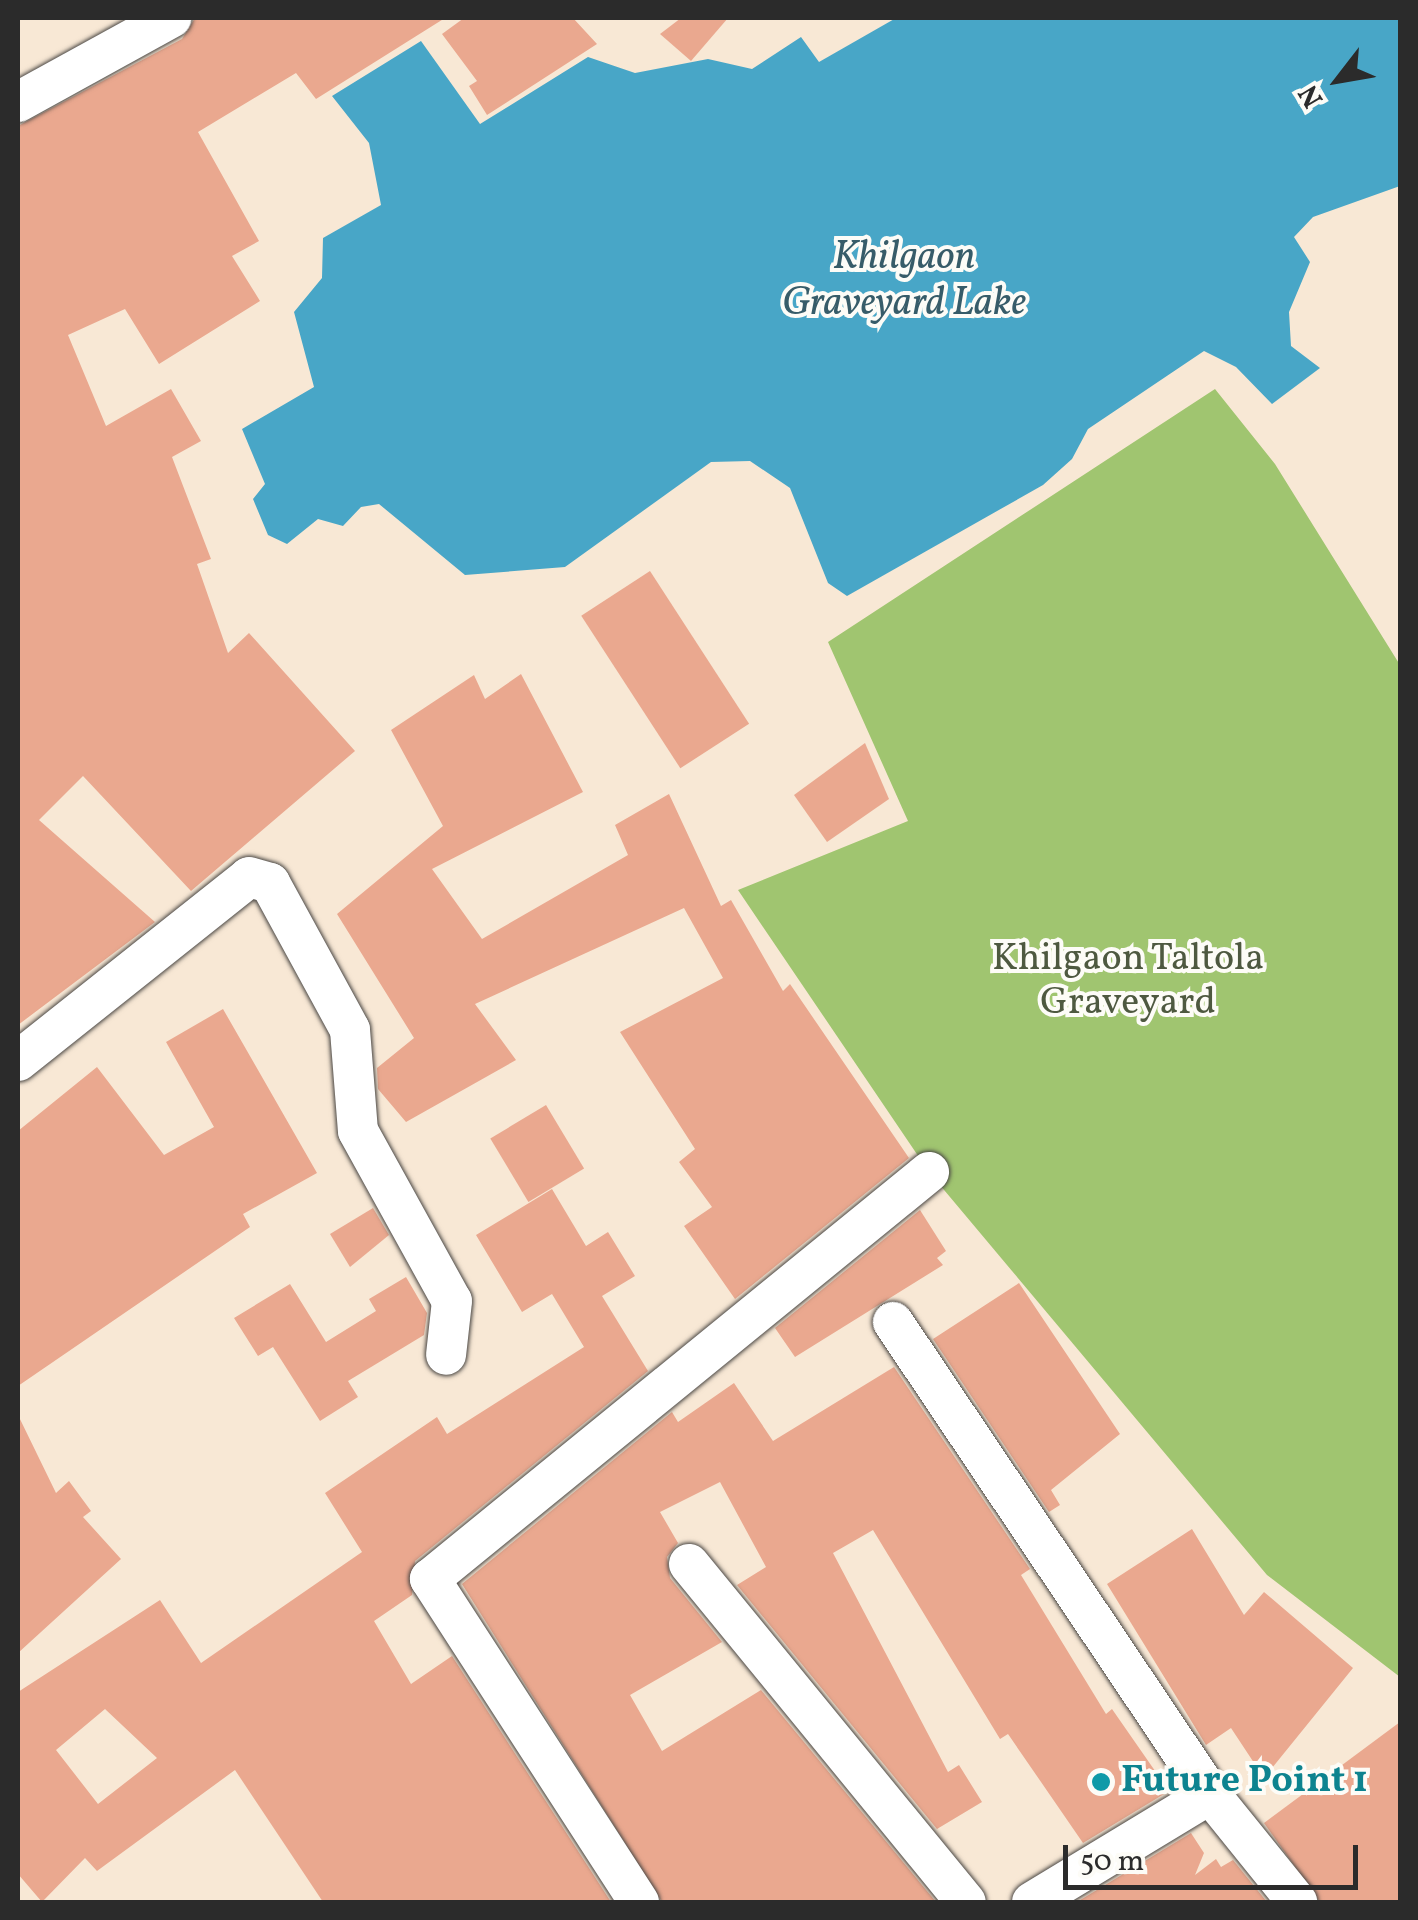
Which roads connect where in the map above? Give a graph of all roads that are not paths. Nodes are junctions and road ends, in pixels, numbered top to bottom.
1 (171, 18) edge
2 (18, 102) edge
3 (18, 1061) edge
4 (929, 1172) dead end
5 (893, 1322) dead end
6 (446, 1355) dead end
7 (690, 1564) dead end
8 (1210, 1794) junction
9 (639, 1902) edge
10 (966, 1902) edge
11 (1032, 1902) edge
12 (1298, 1902) edge

1 - 2 street
3 - 6 street
4 - 9 street
5 - 8 street
7 - 10 street
8 - 11 street
8 - 12 street

